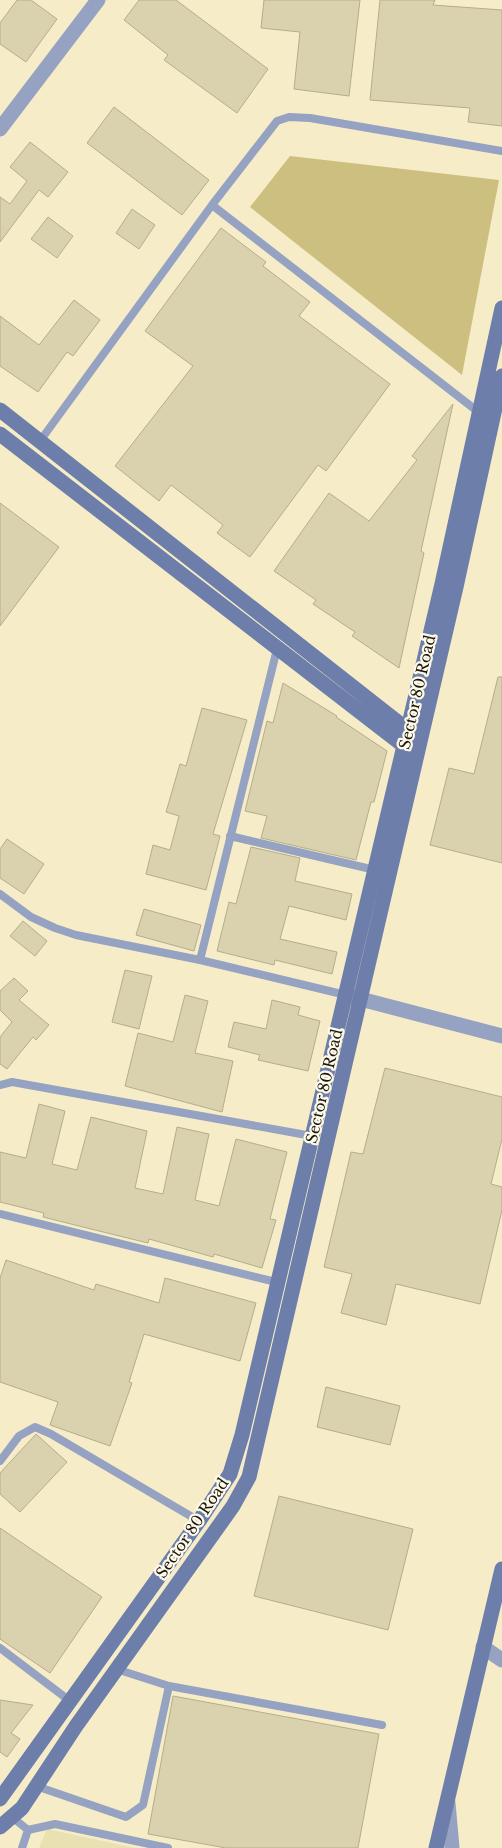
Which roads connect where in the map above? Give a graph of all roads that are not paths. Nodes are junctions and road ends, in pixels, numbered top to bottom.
1 (98, 0) edge
2 (0, 129) edge
3 (502, 151) edge
4 (212, 205) junction
5 (502, 308) edge
6 (502, 376) edge
7 (0, 410) edge
8 (486, 418) junction
9 (0, 434) edge
10 (40, 441) junction
11 (277, 649) junction
12 (408, 730) junction
13 (421, 740) junction
14 (405, 747) junction
15 (417, 756) junction
16 (230, 836) junction
17 (375, 870) junction
18 (0, 894) edge
19 (200, 960) junction
20 (346, 995) junction
21 (360, 1000) junction
22 (502, 1036) edge
23 (0, 1085) edge
24 (312, 1136) junction
25 (0, 1214) edge
26 (277, 1283) junction
27 (295, 1286) junction
28 (0, 1461) edge
29 (199, 1521) junction
30 (502, 1568) edge
31 (483, 1647) junction
32 (0, 1648) edge
33 (502, 1660) edge
34 (116, 1669) junction
35 (169, 1686) junction
36 (70, 1702) junction
37 (60, 1715) junction
38 (382, 1725) dead end
39 (76, 1726) junction
40 (36, 1786) junction
41 (0, 1799) edge
42 (448, 1799) junction
43 (12, 1817) junction
44 (0, 1827) edge
45 (28, 1830) junction
46 (143, 1845) edge
47 (22, 1848) edge
48 (168, 1848) edge
49 (436, 1848) edge
50 (452, 1848) edge

1 - 2 street
3 - 4 lane
4 - 8 lane
4 - 10 lane
5 - 8 street, Sector 80 Road
6 - 8 street, Sector 80 Road
7 - 10 street
8 - 12 street, Sector 80 Road
8 - 13 street, Sector 80 Road
9 - 11 street
10 - 12 street
11 - 14 street
11 - 16 lane
12 - 13 street
12 - 14 street, Sector 80 Road
13 - 15 street, Sector 80 Road
14 - 15 street
14 - 17 street, Sector 80 Road
15 - 21 street, Sector 80 Road
16 - 17 lane
16 - 19 lane
17 - 20 street, Sector 80 Road
18 - 19 lane
19 - 20 lane
20 - 21 street
20 - 24 street, Sector 80 Road
21 - 22 street
21 - 27 street, Sector 80 Road
23 - 24 lane
24 - 26 street, Sector 80 Road
25 - 26 lane
26 - 27 lane
26 - 29 street, Sector 80 Road
27 - 34 street, Sector 80 Road
28 - 29 lane
29 - 36 street, Sector 80 Road
30 - 31 street
31 - 33 street
31 - 42 street
32 - 36 lane
34 - 35 lane
34 - 39 street, Sector 80 Road
35 - 38 lane
35 - 40 lane
36 - 37 street, Sector 80 Road
37 - 39 street
37 - 41 street, Sector 80 Road
39 - 40 street, Sector 80 Road
40 - 43 street, Sector 80 Road
42 - 49 street
42 - 50 street
43 - 44 street, Sector 80 Road
43 - 45 lane
45 - 46 lane
45 - 47 lane
46 - 48 lane

